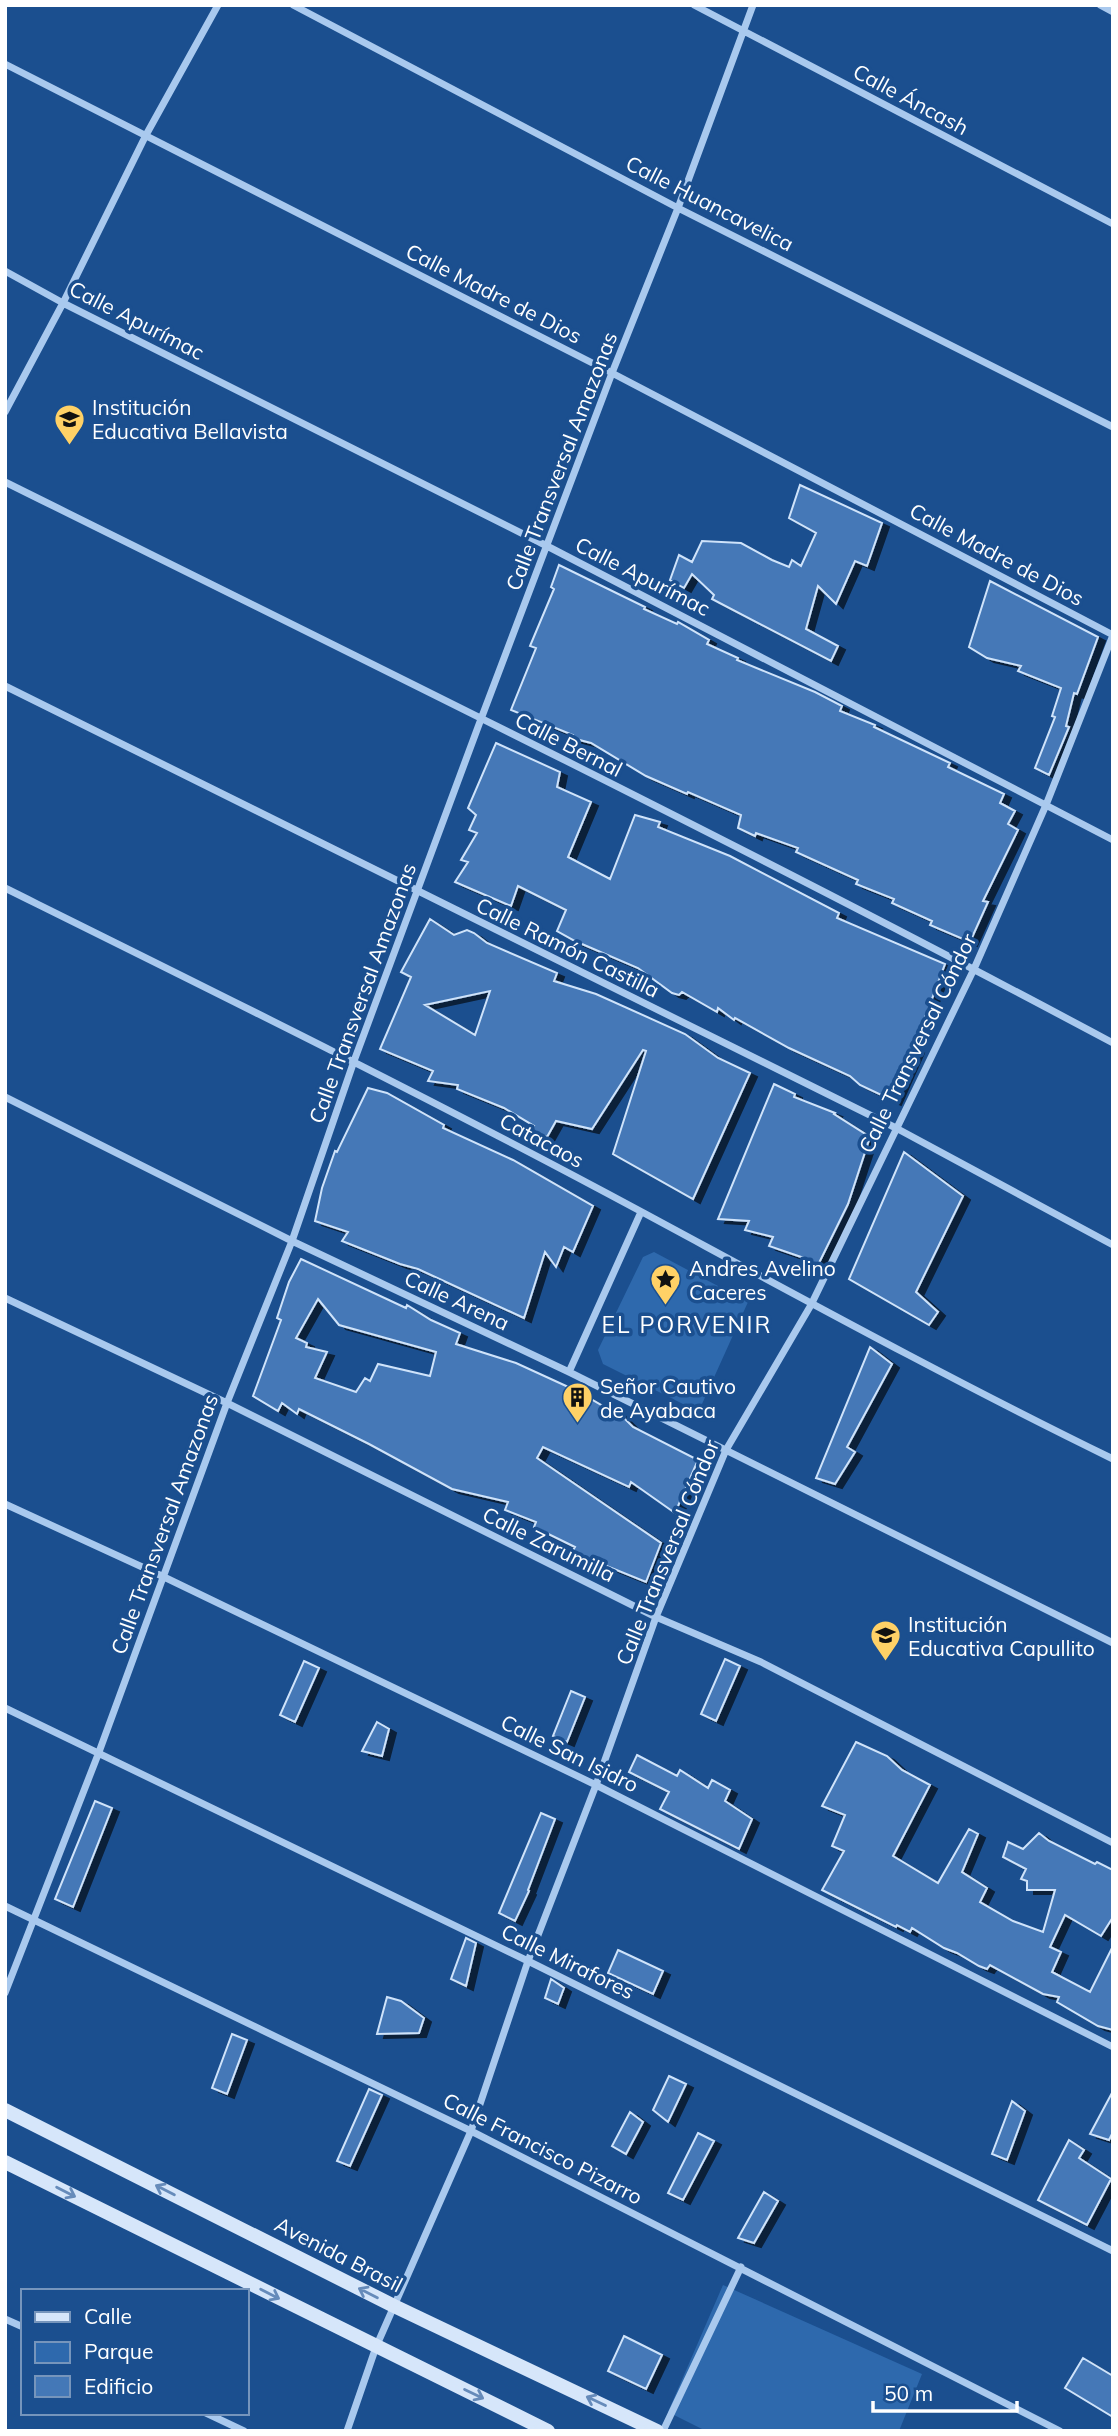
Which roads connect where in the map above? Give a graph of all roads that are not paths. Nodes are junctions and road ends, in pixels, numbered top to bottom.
1 (218, 5) edge
2 (293, 5) edge
3 (694, 5) edge
4 (754, 5) edge
5 (1100, 5) edge
6 (1113, 12) edge
7 (744, 31) junction
8 (5, 64) edge
9 (146, 135) junction
10 (678, 208) junction
11 (1113, 224) edge
12 (5, 271) edge
13 (63, 303) junction
14 (612, 373) junction
15 (5, 412) edge
16 (1113, 427) edge
17 (5, 482) edge
18 (547, 546) junction
19 (1113, 635) edge
20 (5, 685) edge
21 (481, 719) junction
22 (1046, 805) junction
23 (1113, 840) edge
24 (5, 888) edge
25 (416, 892) junction
26 (974, 969) junction
27 (1113, 1043) edge
28 (354, 1061) junction
29 (5, 1097) edge
30 (895, 1128) junction
31 (641, 1212) junction
32 (292, 1241) junction
33 (1113, 1245) edge
34 (5, 1298) edge
35 (811, 1305) junction
36 (569, 1372) junction
37 (227, 1403) junction
38 (726, 1450) junction
39 (1113, 1459) edge
40 (5, 1504) edge
41 (164, 1577) junction
42 (656, 1617) junction
43 (1113, 1643) edge
44 (5, 1708) edge
45 (99, 1752) junction
46 (596, 1785) junction
47 (1113, 1843) edge
48 (5, 1906) edge
49 (33, 1918) junction
50 (528, 1961) junction
51 (5, 1993) edge
52 (1113, 2048) edge
53 (5, 2110) edge
54 (471, 2131) junction
55 (5, 2162) edge
56 (1113, 2251) edge
57 (741, 2267) junction
58 (394, 2306) junction
59 (5, 2319) edge
60 (21, 2326) edge
61 (376, 2347) junction
62 (210, 2415) edge
63 (244, 2431) edge
64 (347, 2431) edge
65 (548, 2431) edge
66 (660, 2431) edge
67 (1060, 2431) edge

1 - 9 street
2 - 10 street, Calle Huancavelica
3 - 7 street, Calle Áncash
4 - 7 street, Calle Transversal Amazonas
5 - 6 street
7 - 10 street, Calle Transversal Amazonas
7 - 11 street, Calle Áncash
8 - 9 street, Calle Madre de Dios
9 - 13 street
9 - 14 street, Calle Madre de Dios
10 - 14 street, Calle Transversal Amazonas
10 - 16 street, Calle Huancavelica
12 - 13 street, Calle Apurímac
13 - 15 street
13 - 18 street, Calle Apurímac
14 - 18 street, Calle Transversal Amazonas
14 - 19 street, Calle Madre de Dios
17 - 21 street, Calle Bernal
18 - 21 street, Calle Transversal Amazonas
18 - 22 street, Calle Apurímac
19 - 22 street, Calle Transversal Cóndor
20 - 25 street, Calle Ramón Castilla
21 - 25 street, Calle Transversal Amazonas
21 - 26 street, Calle Bernal
22 - 23 street, Calle Apurímac
22 - 26 street, Calle Transversal Cóndor
24 - 28 street, Catacaos
25 - 28 street, Calle Transversal Amazonas
25 - 30 street, Calle Ramón Castilla
26 - 27 street, Calle Bernal
26 - 30 street, Calle Transversal Cóndor
28 - 31 street, Catacaos
28 - 32 street, Calle Transversal Amazonas
29 - 32 street, Calle Arena
30 - 33 street, Calle Ramón Castilla
30 - 35 street, Calle Transversal Cóndor
31 - 35 street, Catacaos
31 - 36 street
32 - 36 street, Calle Arena
32 - 37 street, Calle Transversal Amazonas
34 - 37 street, Calle Zarumilla
35 - 38 street, Calle Transversal Cóndor
35 - 39 street, Catacaos
36 - 38 street, Calle Arena
37 - 41 street, Calle Transversal Amazonas
37 - 42 street, Calle Zarumilla
38 - 42 street, Calle Transversal Cóndor
38 - 43 street, Calle Arena
40 - 41 street, Calle San Isidro
41 - 45 street, Calle Transversal Amazonas
41 - 46 street, Calle San Isidro
42 - 46 street, Calle Transversal Cóndor
42 - 47 street, Calle Zarumilla
44 - 45 street, Calle Mirafores
45 - 49 street, Calle Transversal Amazonas
45 - 50 street, Calle Mirafores
46 - 50 street, Calle Transversal Cóndor
46 - 52 street, Calle San Isidro
48 - 49 street, Calle Francisco Pizarro
49 - 51 street, Calle Transversal Amazonas
49 - 54 street, Calle Francisco Pizarro
50 - 54 street, Calle Transversal Cóndor
50 - 56 street, Calle Mirafores
58 -> 53 street, Avenida Brasil
54 - 57 street, Calle Francisco Pizarro
54 - 58 street, Calle Transversal Cóndor
55 -> 61 street
57 - 66 street
57 - 67 street, Calle Francisco Pizarro
58 - 61 street, Calle Transversal Cóndor
66 -> 58 street, Avenida Brasil
59 - 60 street
61 - 64 street, Calle Transversal Cóndor
61 -> 65 street
62 - 63 street

